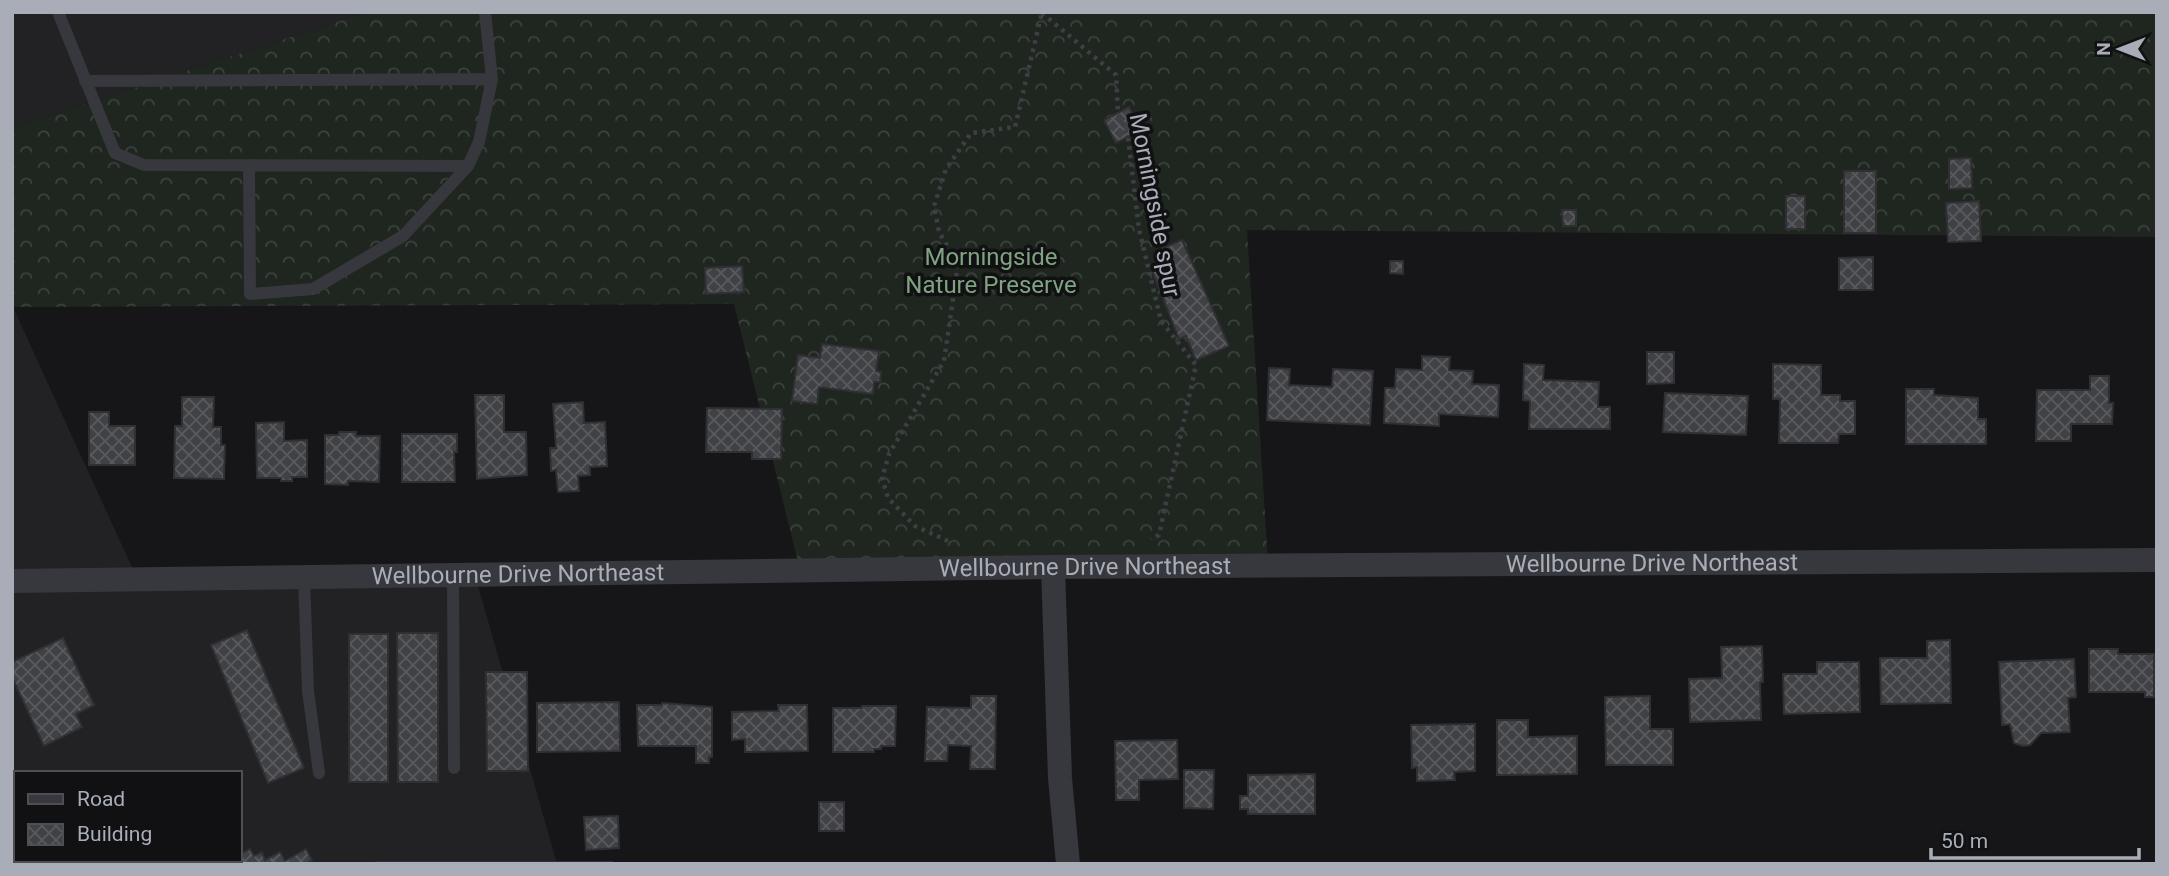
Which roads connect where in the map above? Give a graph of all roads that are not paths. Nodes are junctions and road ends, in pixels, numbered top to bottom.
1 (58, 12) edge
2 (485, 12) edge
3 (492, 79) junction
4 (85, 80) junction
5 (249, 165) junction
6 (468, 166) junction
7 (2157, 560) edge
8 (1053, 567) junction
9 (453, 575) junction
10 (304, 577) junction
11 (12, 581) edge
12 (454, 768) dead end
13 (319, 773) dead end
14 (1068, 864) edge

1 - 4 lane
2 - 3 lane
3 - 4 lane
3 - 6 lane
4 - 5 lane
5 - 6 lane
5 - 6 lane
7 - 8 street, Wellbourne Drive Northeast
8 - 9 street, Wellbourne Drive Northeast
8 - 14 street
9 - 10 street, Wellbourne Drive Northeast
9 - 12 lane
10 - 11 street, Wellbourne Drive Northeast
10 - 13 lane

